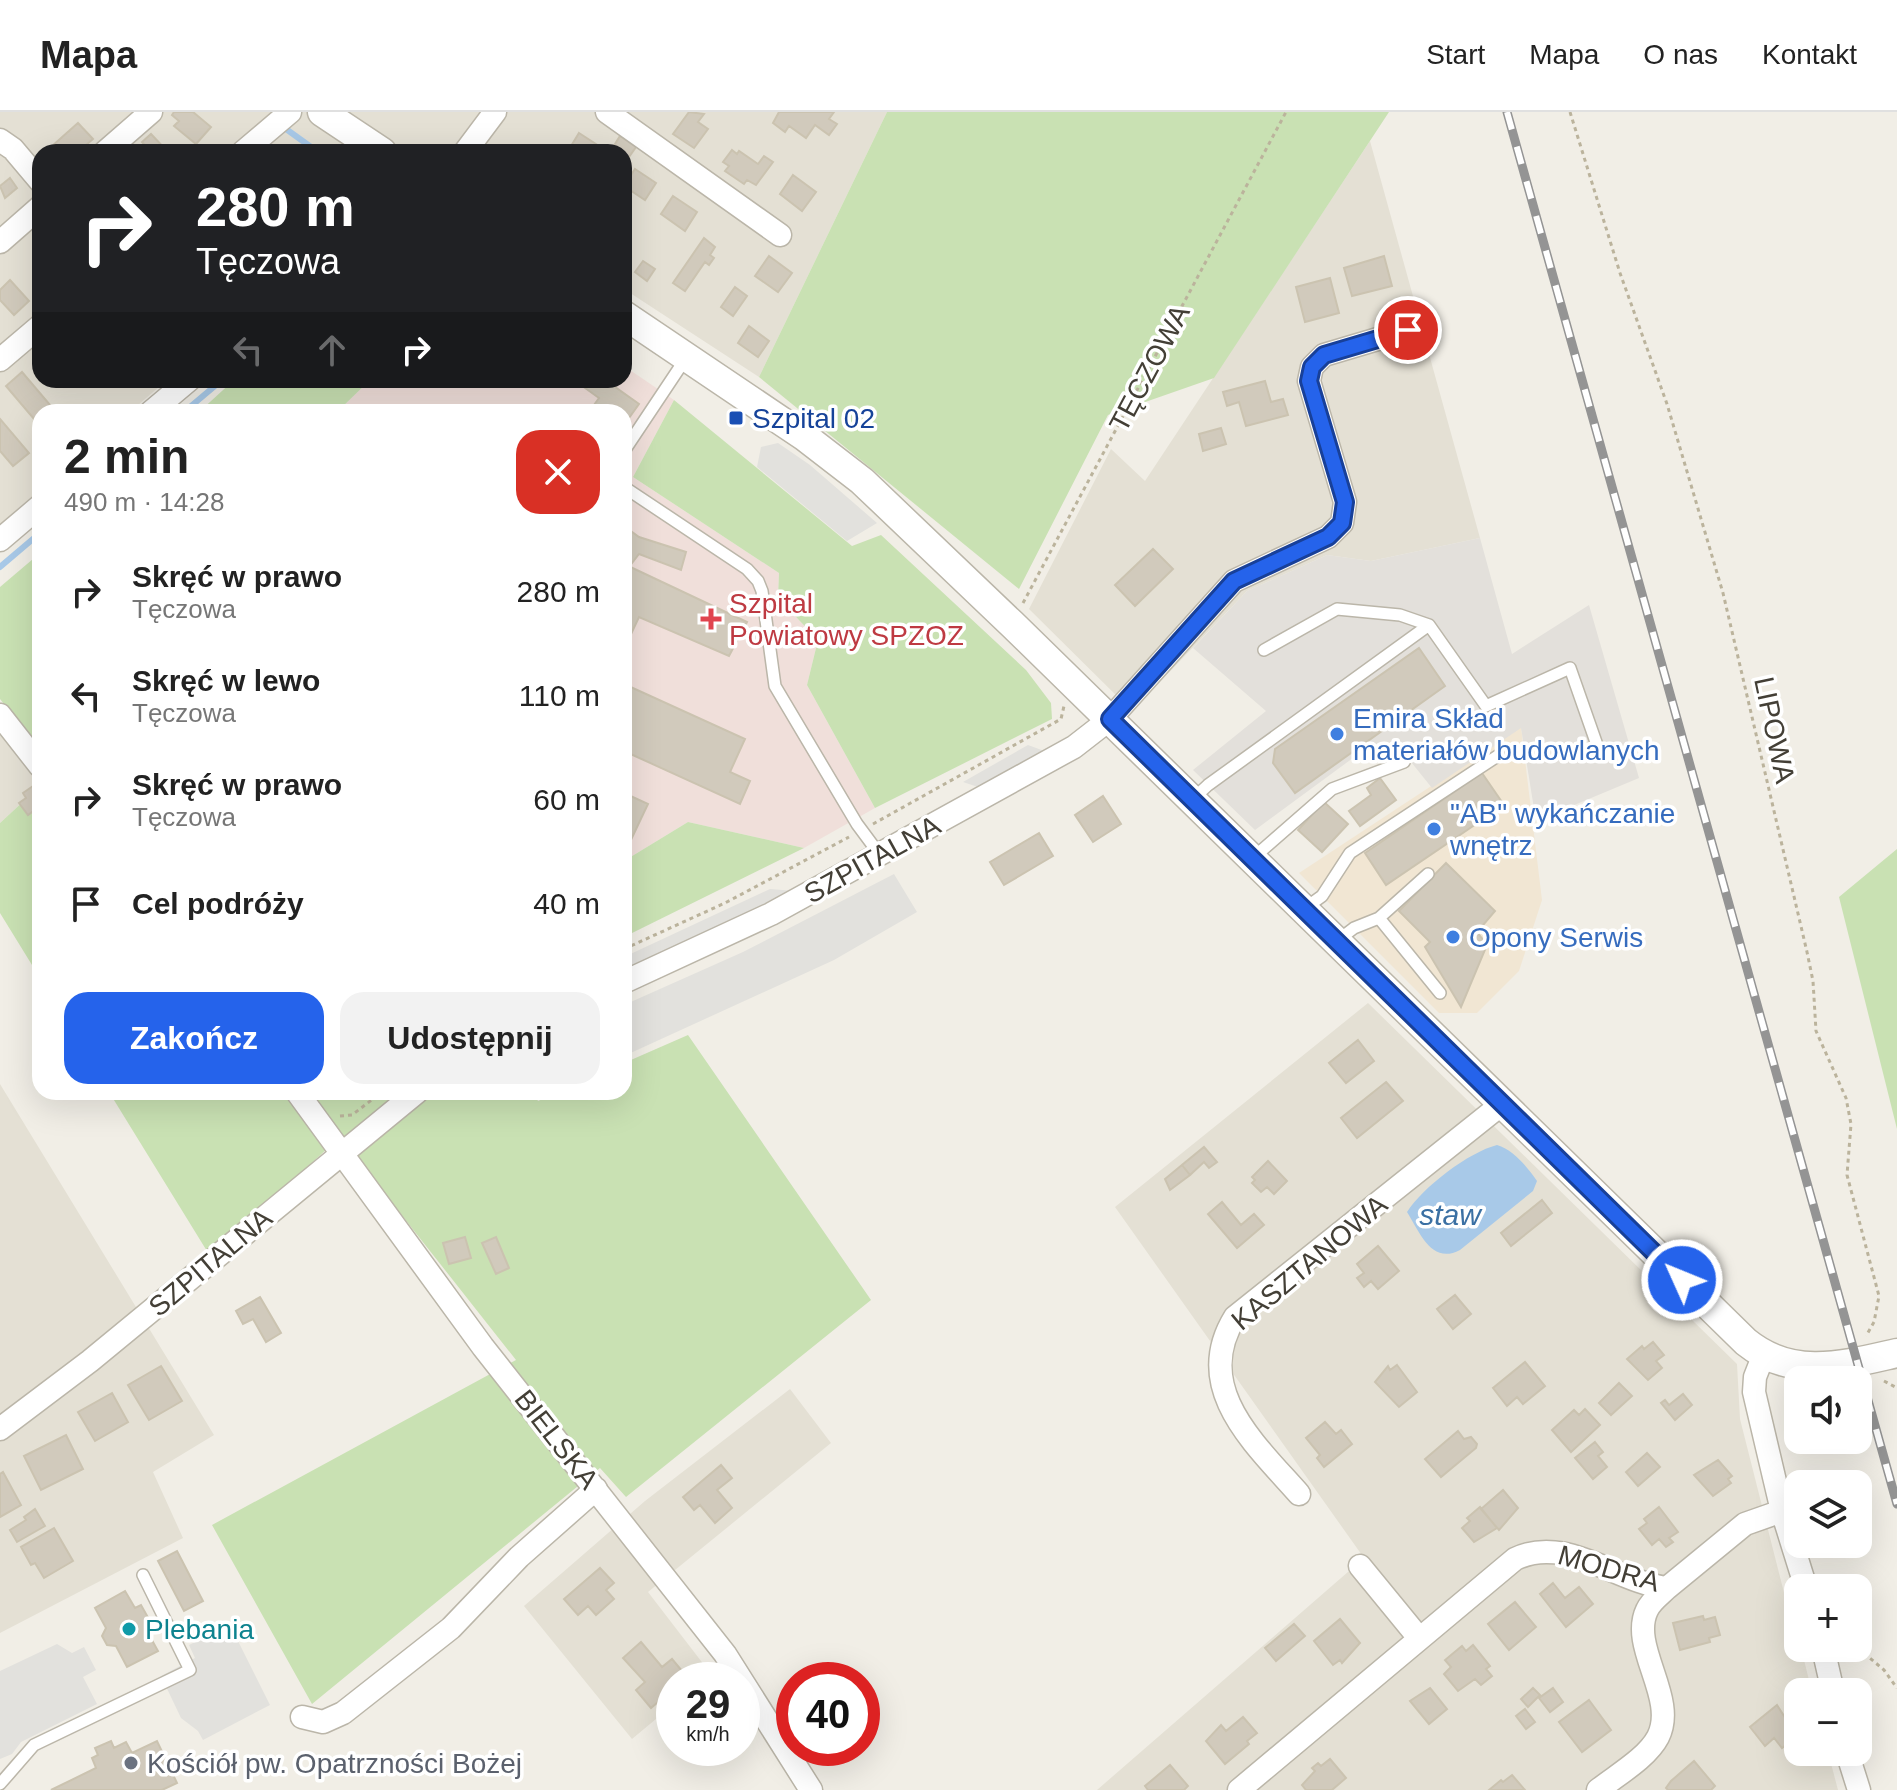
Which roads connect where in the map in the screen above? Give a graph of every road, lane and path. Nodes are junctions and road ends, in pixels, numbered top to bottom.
1 (151, 112) edge
2 (290, 112) edge
3 (322, 112) edge
4 (495, 112) edge
5 (607, 112) edge
6 (1286, 112) edge
7 (1570, 112) edge
8 (0, 140) edge
9 (114, 144) edge
10 (252, 144) edge
11 (370, 144) edge
12 (471, 144) edge
13 (32, 172) edge
14 (32, 214) edge
15 (780, 235) dead end
16 (0, 242) edge
17 (632, 320) edge
18 (1408, 330) dead end
19 (32, 333) edge
20 (687, 357) junction
21 (0, 360) edge
22 (180, 388) edge
23 (160, 404) edge
24 (632, 439) edge
25 (632, 492) edge
26 (32, 513) edge
27 (0, 540) edge
28 (1012, 624) junction
29 (1429, 625) junction
30 (1264, 650) dead end
31 (1063, 698) dead end
32 (0, 715) edge
33 (1110, 719) junction
34 (1597, 745) dead end
35 (1499, 755) dead end
36 (32, 756) edge
37 (1404, 762) dead end
38 (1192, 800) junction
39 (877, 821) dead end
40 (848, 838) dead end
41 (880, 855) junction
42 (1252, 859) junction
43 (1428, 874) dead end
44 (1304, 909) junction
45 (1379, 918) junction
46 (1336, 941) junction
47 (632, 945) edge
48 (632, 978) edge
49 (1440, 993) dead end
50 (303, 1100) edge
51 (372, 1100) edge
52 (407, 1100) edge
53 (1502, 1104) junction
54 (339, 1116) dead end
55 (342, 1152) junction
56 (1897, 1353) edge
57 (1764, 1354) junction
58 (1860, 1361) junction
59 (0, 1429) edge
60 (596, 1489) junction
61 (1299, 1494) dead end
62 (1782, 1511) junction
63 (1360, 1566) dead end
64 (1802, 1574) edge
65 (143, 1575) dead end
66 (1667, 1588) junction
67 (1419, 1638) junction
68 (1872, 1660) edge
69 (1897, 1688) edge
70 (302, 1717) dead end
71 (1851, 1766) edge
72 (0, 1784) edge
73 (811, 1790) edge
74 (1239, 1790) edge
75 (1598, 1790) edge
76 (1859, 1790) edge

1 - 9 street
2 - 10 street
3 - 11 street
4 - 12 street
5 - 15 street
6 - 28 path, TĘCZOWA
7 - 58 path, LIPOWA
8 - 13 street
14 - 16 street
17 - 20 street
18 - 33 street
19 - 21 street
20 - 24 lane
20 - 28 street
22 - 23 street
25 - 41 lane
26 - 27 street
28 - 33 street
29 - 30 lane
29 - 34 lane
29 - 38 lane
31 - 39 path
32 - 36 street
33 - 38 street
33 - 41 street, SZPITALNA
35 - 44 lane
37 - 42 lane
38 - 42 street
40 - 47 path
41 - 48 street, SZPITALNA
42 - 44 street
43 - 45 lane
44 - 46 street
45 - 46 lane
45 - 49 lane
46 - 53 street
50 - 55 street, BIELSKA
51 - 54 path
52 - 55 street, SZPITALNA
53 - 57 street
53 - 61 street, KASZTANOWA
55 - 59 street, SZPITALNA
55 - 60 street, BIELSKA
56 - 58 street
57 - 58 street
57 - 62 street
60 - 70 street
60 - 73 street, BIELSKA
62 - 64 street
62 - 66 street, MODRA
63 - 67 street
65 - 72 lane
66 - 67 street, MODRA
66 - 75 street
67 - 74 street, MODRA
68 - 69 path
71 - 76 street

